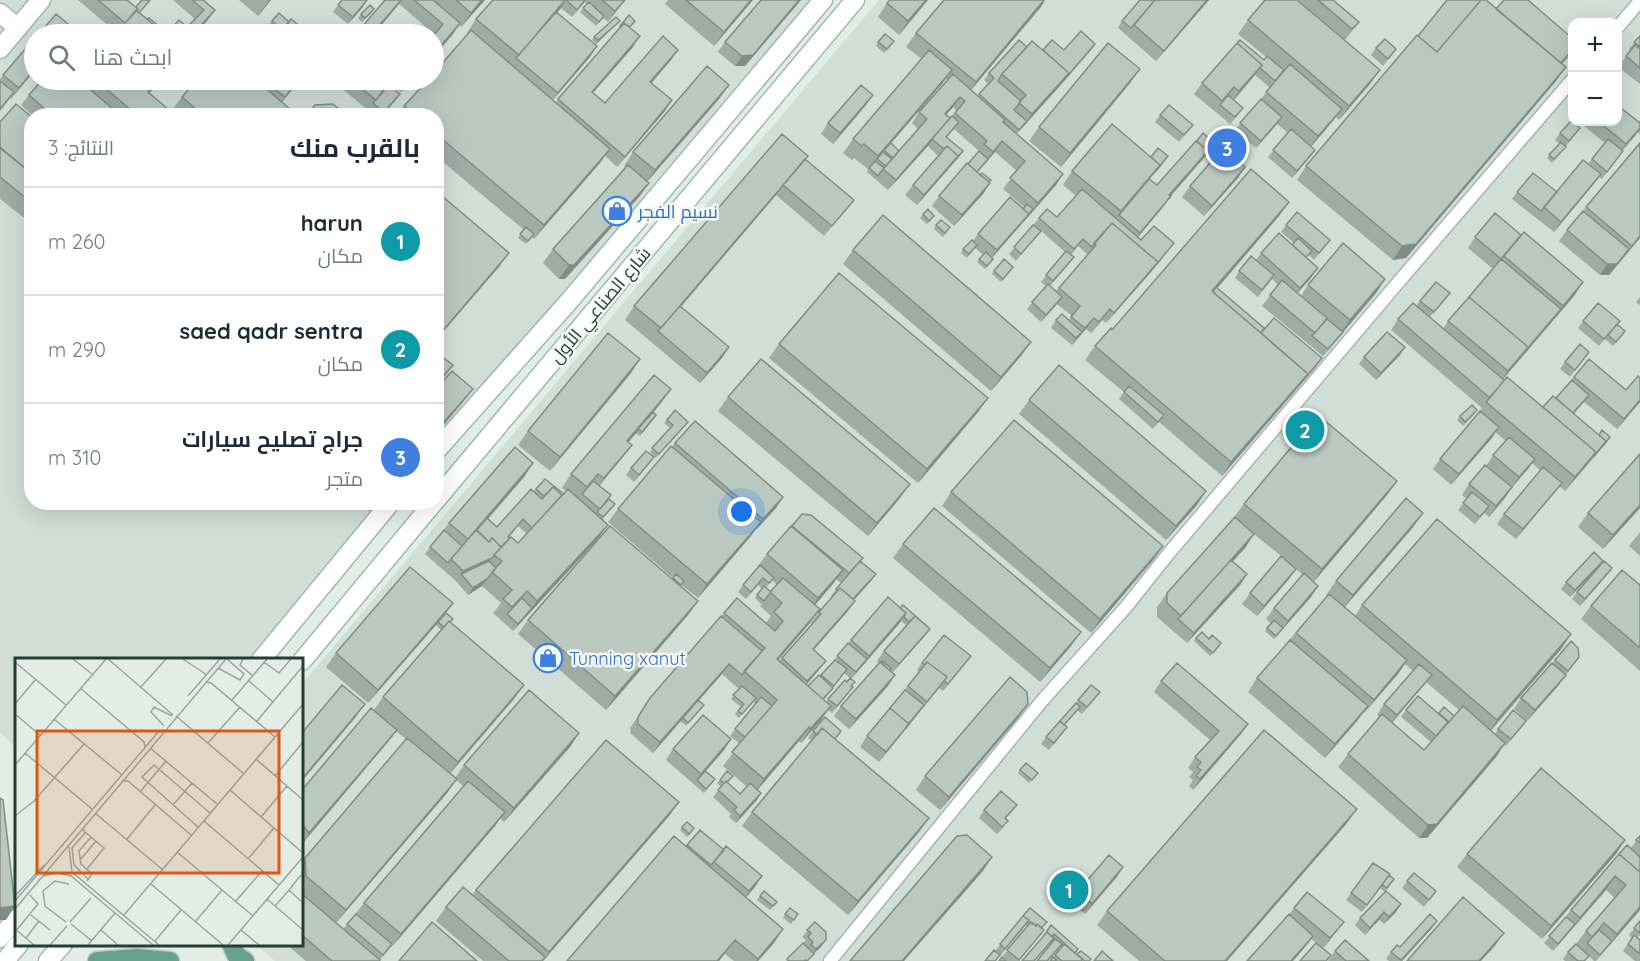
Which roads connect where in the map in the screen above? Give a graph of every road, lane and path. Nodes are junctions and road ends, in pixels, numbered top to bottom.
1 (41, 0) edge
2 (823, 0) edge
3 (855, 0) edge
4 (1640, 1) edge
5 (0, 13) edge
6 (1622, 21) edge
7 (18, 28) junction
8 (0, 49) edge
9 (1568, 85) edge
10 (444, 442) edge
11 (444, 490) edge
12 (384, 510) edge
13 (428, 510) edge
14 (263, 658) edge
15 (303, 660) edge
16 (15, 920) edge
17 (0, 938) edge
18 (18, 946) edge
19 (62, 946) edge
20 (5, 961) edge
21 (48, 961) edge
22 (97, 961) edge
23 (170, 961) edge
24 (830, 961) edge

1 - 7 main road
2 - 10 main road, شارع الصناعي الأول
3 - 11 main road, شارع الصناعي الأول
4 - 6 street
5 - 7 main road
7 - 8 main road
9 - 24 street
12 - 14 main road
13 - 15 main road, شارع الصناعي الأول
16 - 17 main road
18 - 20 main road
19 - 21 main road
22 - 23 main road

